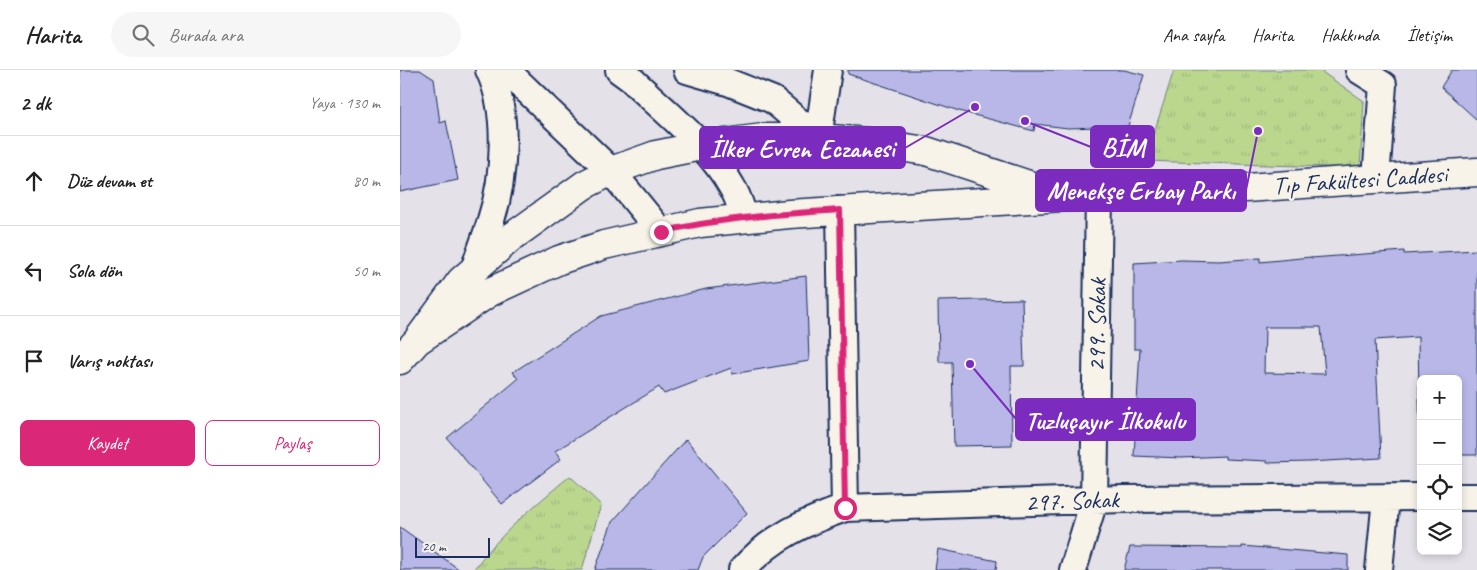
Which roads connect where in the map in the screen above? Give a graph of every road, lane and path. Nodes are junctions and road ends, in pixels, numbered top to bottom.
1 (489, 70) edge
2 (506, 70) edge
3 (618, 70) edge
4 (687, 70) edge
5 (828, 70) edge
6 (1359, 70) edge
7 (1389, 78) edge
8 (818, 138) junction
9 (701, 146) junction
10 (611, 171) junction
11 (1477, 172) edge
12 (1376, 179) junction
13 (1063, 197) junction
14 (1099, 197) junction
15 (840, 210) junction
16 (745, 219) junction
17 (661, 232) junction
18 (474, 270) junction
19 (408, 350) edge
20 (1462, 497) edge
21 (1477, 497) edge
22 (1386, 498) junction
23 (1417, 498) edge
24 (1094, 501) junction
25 (845, 508) junction
26 (742, 570) edge
27 (1073, 570) edge
28 (1378, 570) edge

1 - 18 street
2 - 10 street
3 - 9 street
4 - 8 street
5 - 8 street
6 - 7 street
7 - 12 street
8 - 9 main road
8 - 13 main road
9 - 10 main road
9 - 16 street
10 - 17 street
10 - 18 main road
11 - 12 main road, Tıp Fakültesi Caddesi
12 - 14 main road, Tıp Fakültesi Caddesi
13 - 14 main road, Tıp Fakültesi Caddesi
13 - 15 main road, Tıp Fakültesi Caddesi
14 - 24 street, 299. Sokak
15 - 16 main road, Tıp Fakültesi Caddesi
15 - 25 street
16 - 17 main road, Tıp Fakültesi Caddesi
17 - 19 main road, Tıp Fakültesi Caddesi
18 - 19 main road
20 - 21 street
22 - 23 street, 297. Sokak
22 - 24 street, 297. Sokak
22 - 28 street
24 - 25 street, 297. Sokak
24 - 27 street, 299. Sokak
25 - 26 street, 297. Sokak

